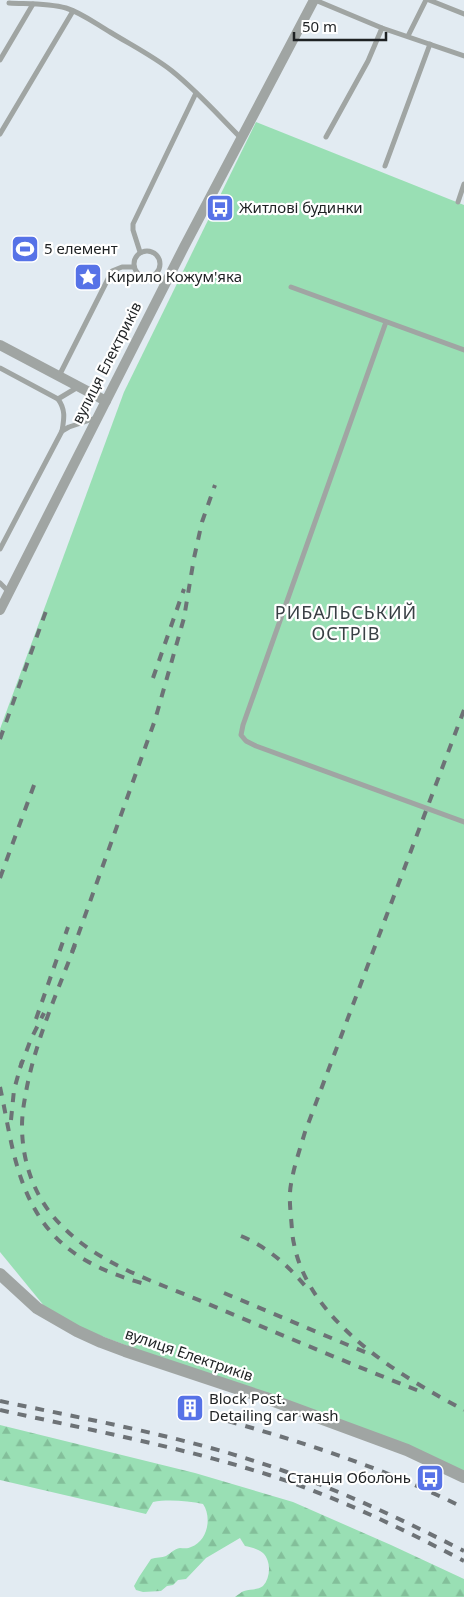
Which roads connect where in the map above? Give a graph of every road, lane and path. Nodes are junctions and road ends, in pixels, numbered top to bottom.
1 (315, 0) edge
2 (427, 0) edge
3 (9, 3) dead end
4 (33, 4) junction
5 (73, 11) junction
6 (464, 14) edge
7 (382, 28) junction
8 (408, 36) junction
9 (430, 44) junction
10 (464, 56) edge
11 (0, 60) edge
12 (196, 93) junction
13 (0, 134) edge
14 (326, 137) dead end
15 (241, 138) junction
16 (386, 166) dead end
17 (464, 184) edge
18 (458, 202) dead end
19 (140, 252) junction
20 (134, 267) junction
21 (160, 269) junction
22 (170, 275) junction
23 (291, 287) dead end
24 (386, 322) junction
25 (0, 345) edge
26 (464, 350) edge
27 (0, 368) edge
28 (58, 376) junction
29 (78, 387) junction
30 (58, 399) junction
31 (106, 402) junction
32 (97, 418) junction
33 (62, 431) junction
34 (0, 549) edge
35 (0, 583) edge
36 (9, 592) junction
37 (0, 610) edge
38 (464, 822) edge
39 (0, 1274) edge
40 (464, 1477) edge

1 - 7 lane
1 - 15 street, вулиця Електриків
2 - 6 lane
2 - 8 lane
3 - 4 lane
4 - 5 lane
4 - 11 lane
5 - 12 lane
5 - 13 lane
7 - 8 lane
7 - 14 lane
8 - 9 lane
9 - 10 lane
9 - 16 lane
12 - 15 lane
12 - 19 lane
15 - 22 street, вулиця Електриків
17 - 18 lane
19 - 20 lane
19 - 21 lane
20 - 21 lane
20 - 28 lane
21 - 22 lane
22 - 31 street, вулиця Електриків
23 - 24 lane
24 - 26 lane
24 - 38 lane
25 - 28 street
27 - 30 lane
28 - 29 street
29 - 30 lane
29 - 31 street
30 - 33 lane
31 - 32 street, вулиця Електриків
32 - 33 lane
32 - 36 street, вулиця Електриків
33 - 34 lane
35 - 36 lane
36 - 37 street, вулиця Електриків
39 - 40 street, вулиця Електриків

